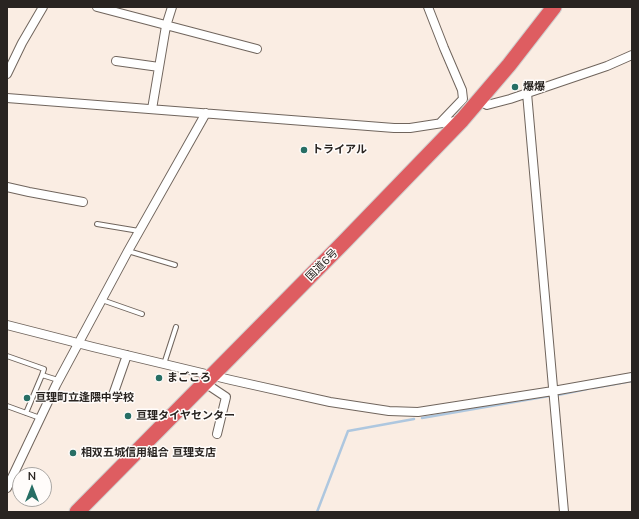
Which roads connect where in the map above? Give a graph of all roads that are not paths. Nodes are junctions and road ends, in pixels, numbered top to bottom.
1 (43, 7) edge
2 (97, 7) edge
3 (172, 7) edge
4 (428, 7) edge
5 (554, 7) edge
6 (116, 10) edge
7 (166, 26) junction
8 (256, 49) dead end
9 (632, 55) edge
10 (116, 61) dead end
11 (159, 67) junction
12 (7, 74) edge
13 (527, 93) junction
14 (7, 98) edge
15 (479, 101) junction
16 (152, 109) junction
17 (206, 113) junction
18 (462, 120) junction
19 (440, 123) junction
20 (7, 187) edge
21 (83, 202) dead end
22 (97, 224) dead end
23 (139, 231) junction
24 (128, 251) junction
25 (175, 265) dead end
26 (102, 300) junction
27 (142, 314) dead end
28 (7, 325) edge
29 (176, 327) dead end
30 (78, 344) junction
31 (127, 355) junction
32 (7, 356) edge
33 (164, 364) junction
34 (42, 375) junction
35 (632, 377) edge
36 (209, 379) junction
37 (58, 380) junction
38 (553, 391) junction
39 (113, 395) dead end
40 (7, 406) edge
41 (26, 413) junction
42 (40, 418) junction
43 (217, 434) dead end
44 (7, 488) edge
45 (77, 512) edge
46 (564, 512) edge

1 - 12 street
2 - 6 street
3 - 7 street
4 - 19 street
5 - 15 highway, 国道6号
6 - 7 street
7 - 8 street
7 - 11 street
9 - 13 street
10 - 11 street
11 - 16 street
13 - 15 street
13 - 38 street
14 - 16 street
15 - 18 highway, 国道6号
16 - 17 street
17 - 19 street
17 - 23 street
18 - 19 street
18 - 36 highway, 国道6号
20 - 21 street
22 - 23 lane
23 - 24 street
24 - 25 lane
24 - 26 street
26 - 27 lane
26 - 30 street
28 - 30 street
29 - 33 lane
30 - 31 street
30 - 37 street
31 - 33 street
31 - 39 street
32 - 34 lane
33 - 36 street
34 - 37 lane
34 - 41 lane
35 - 38 street
36 - 38 street
36 - 43 street
36 - 45 highway, 国道6号
37 - 42 street
38 - 46 street
40 - 41 lane
41 - 42 lane
42 - 44 street

